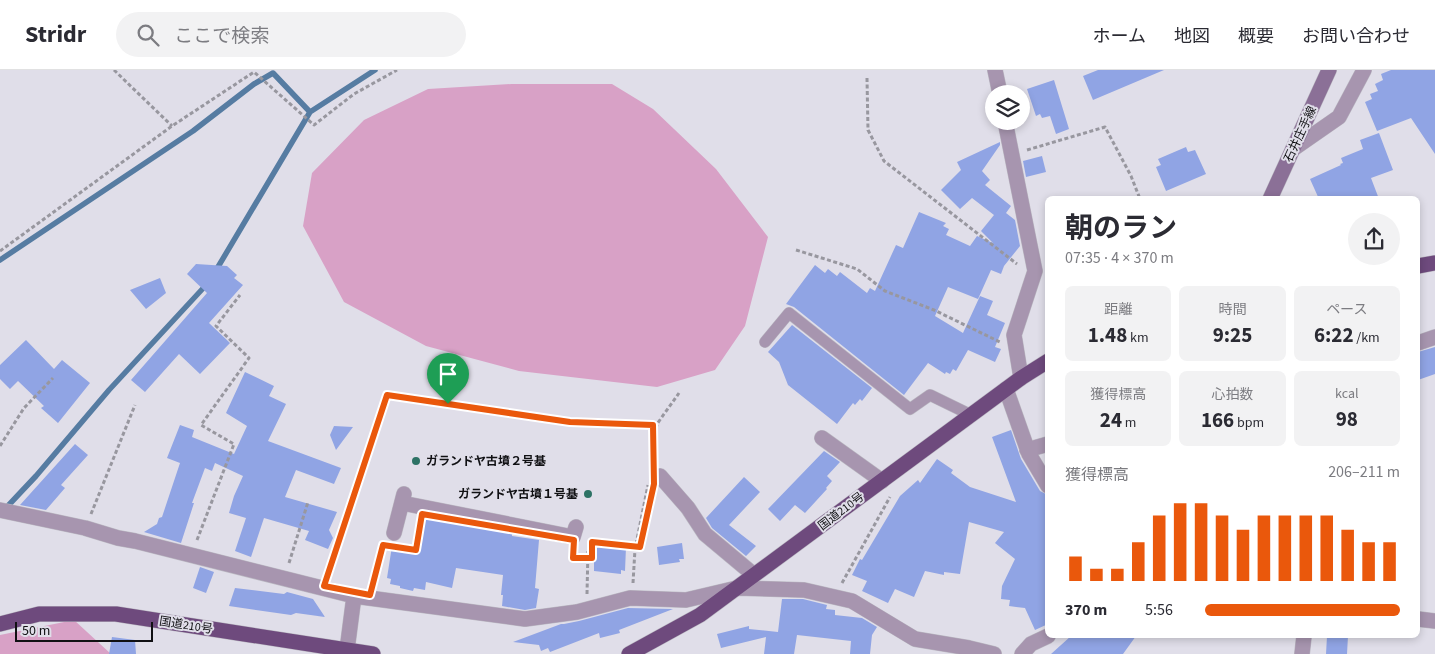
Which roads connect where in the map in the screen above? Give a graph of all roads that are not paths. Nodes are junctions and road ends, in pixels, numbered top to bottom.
1 (995, 70) edge
2 (1329, 70) edge
3 (1364, 70) edge
4 (998, 85) edge
5 (1007, 130) edge
6 (1293, 149) junction
7 (1271, 196) edge
8 (1435, 263) edge
9 (1420, 266) edge
10 (1435, 337) edge
11 (765, 342) dead end
12 (1420, 342) edge
13 (1045, 363) edge
14 (1021, 378) junction
15 (1006, 389) junction
16 (971, 414) junction
17 (822, 438) dead end
18 (1045, 445) edge
19 (1027, 450) junction
20 (660, 476) dead end
21 (882, 481) junction
22 (1045, 481) edge
23 (0, 510) edge
24 (576, 527) dead end
25 (394, 533) dead end
26 (754, 575) junction
27 (737, 588) junction
28 (354, 596) junction
29 (1420, 619) edge
30 (1435, 621) edge
31 (0, 624) edge
32 (1045, 638) edge
33 (1304, 638) edge
34 (346, 650) junction
35 (373, 654) edge
36 (630, 654) edge
37 (994, 654) edge
38 (1022, 654) edge
39 (1302, 654) edge

1 - 4 street
2 - 6 main road, 石井庄手線
3 - 6 street
5 - 14 street
6 - 7 main road, 石井庄手線
8 - 9 highway
10 - 12 street
11 - 16 lane
13 - 14 highway, 国道210号
14 - 15 highway, 国道210号
15 - 16 highway, 国道210号
15 - 19 street
16 - 21 highway, 国道210号
17 - 21 street
18 - 19 street
19 - 22 street
20 - 26 street
21 - 26 highway, 国道210号
23 - 28 street
24 - 25 street
26 - 27 highway, 国道210号
27 - 28 street
27 - 36 highway, 国道210号
27 - 37 street
28 - 34 street
29 - 30 street
31 - 34 highway, 国道210号
32 - 38 street
33 - 39 street
34 - 35 highway, 国道210号

